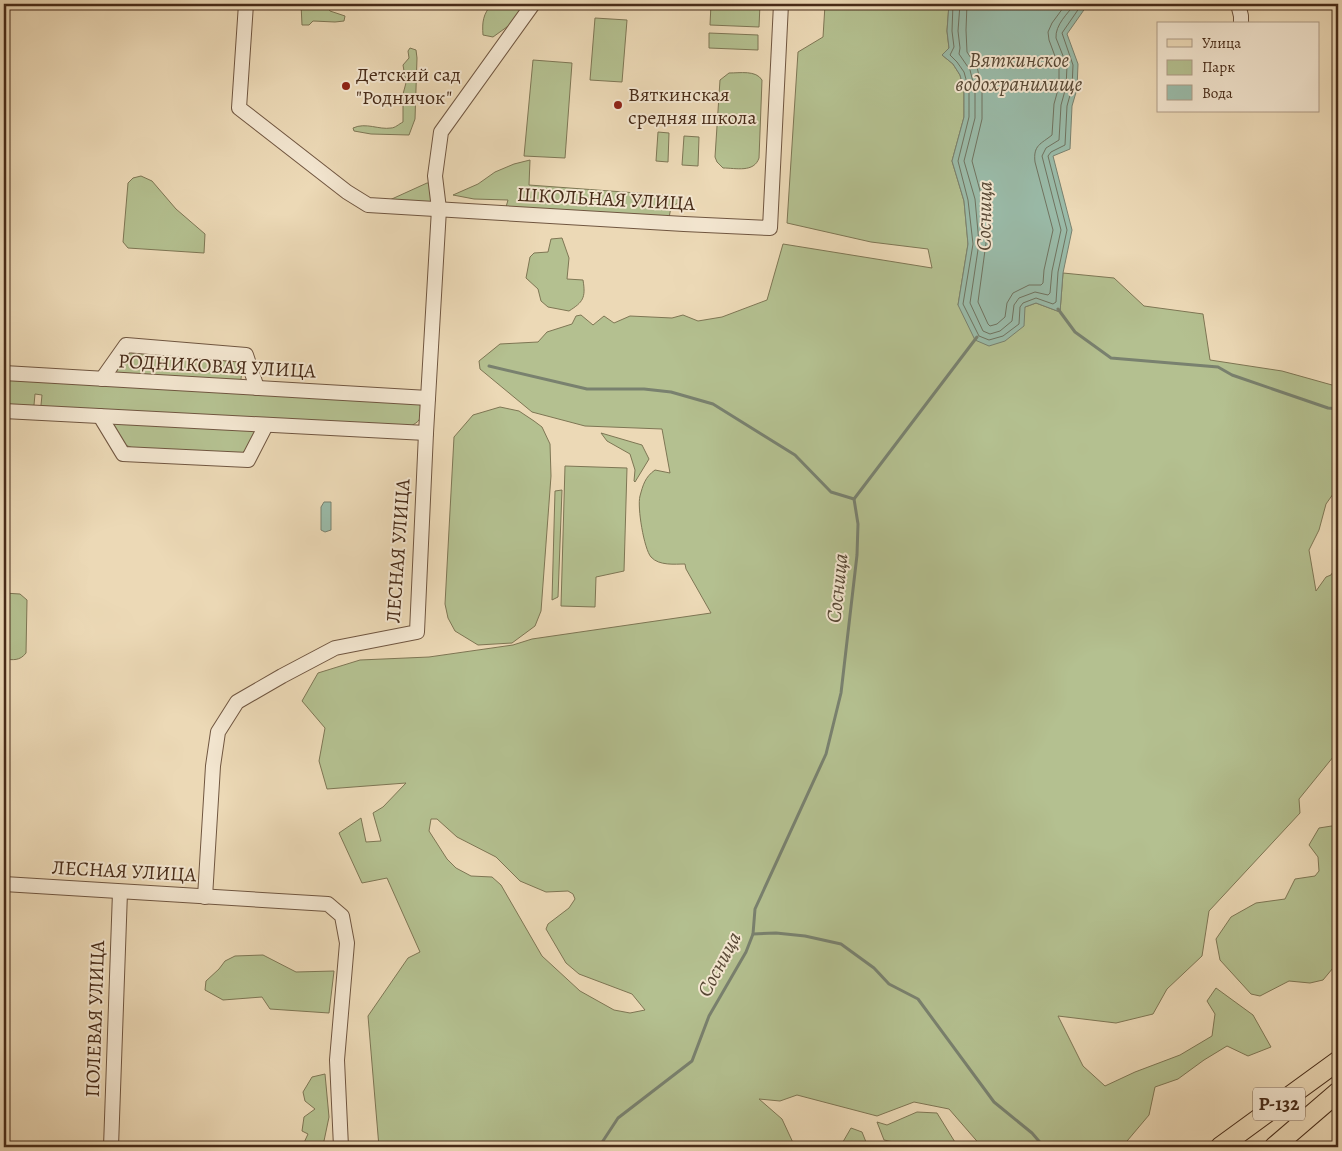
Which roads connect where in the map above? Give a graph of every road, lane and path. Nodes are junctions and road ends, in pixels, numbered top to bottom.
1 (246, 4) edge
2 (533, 4) edge
3 (781, 4) edge
4 (1238, 4) edge
5 (1240, 22) edge
6 (439, 209) junction
7 (4, 373) edge
8 (102, 379) junction
9 (257, 388) junction
10 (428, 398) junction
11 (4, 411) edge
12 (100, 416) junction
13 (266, 425) junction
14 (426, 433) junction
15 (4, 884) edge
16 (120, 892) junction
17 (205, 897) junction
18 (1338, 1061) edge
19 (1338, 1092) edge
20 (111, 1147) edge
21 (342, 1147) edge
22 (1220, 1147) edge
23 (1274, 1147) edge

1 - 6 street, ШКОЛЬНАЯ УЛИЦА
2 - 6 street, ЛЕСНАЯ УЛИЦА
3 - 6 street, ШКОЛЬНАЯ УЛИЦА
4 - 5 street
6 - 10 street, ЛЕСНАЯ УЛИЦА
7 - 8 street, РОДНИКОВАЯ УЛИЦА
8 - 9 street, РОДНИКОВАЯ УЛИЦА
8 - 9 street
9 - 10 street, РОДНИКОВАЯ УЛИЦА
10 - 14 street, ЛЕСНАЯ УЛИЦА
11 - 12 street
12 - 13 street
12 - 13 street
13 - 14 street
14 - 17 street, ЛЕСНАЯ УЛИЦА
15 - 16 street, ЛЕСНАЯ УЛИЦА
16 - 17 street, ЛЕСНАЯ УЛИЦА
16 - 20 street, ПОЛЕВАЯ УЛИЦА
17 - 21 street
18 - 22 main road, Р-132
19 - 23 main road, Р-132

